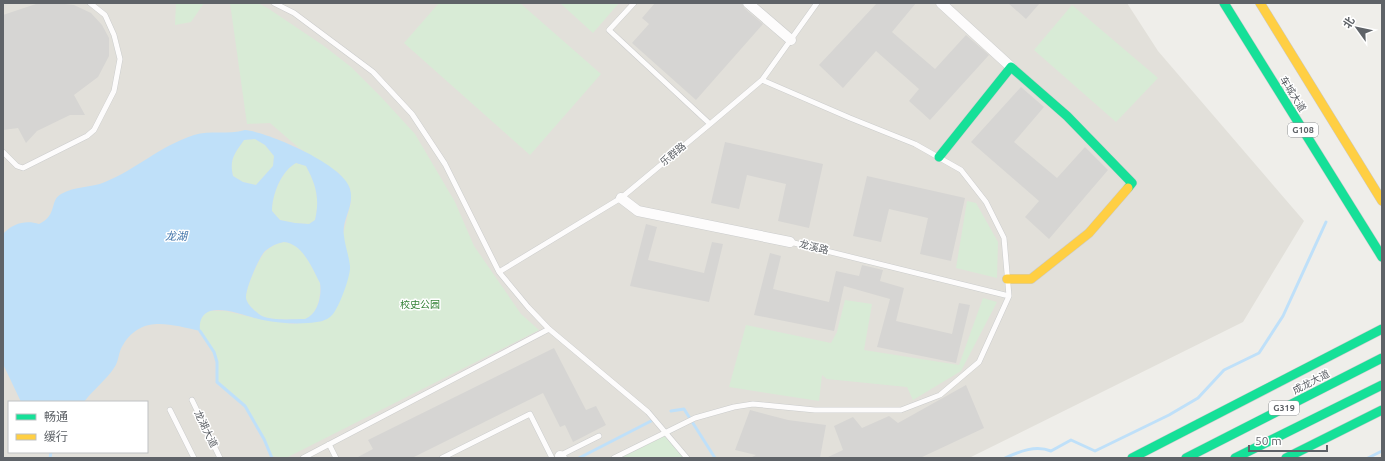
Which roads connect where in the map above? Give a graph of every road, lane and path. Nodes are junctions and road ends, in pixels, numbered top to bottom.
1 (90, 3) edge
2 (274, 3) edge
3 (634, 3) edge
4 (748, 3) edge
5 (817, 3) edge
6 (941, 3) edge
7 (1224, 3) edge
8 (1260, 3) edge
9 (791, 40) junction
10 (1011, 67) junction
11 (762, 80) junction
12 (710, 124) junction
13 (3, 152) edge
14 (939, 157) junction
15 (621, 198) junction
16 (1382, 201) edge
17 (790, 242) joint
18 (1382, 257) edge
19 (499, 272) junction
20 (1007, 279) junction
21 (1009, 296) junction
22 (549, 328) junction
23 (1382, 329) edge
24 (1382, 358) edge
25 (1382, 385) edge
26 (192, 400) dead end
27 (170, 410) dead end
28 (1382, 410) edge
29 (666, 432) junction
30 (599, 436) dead end
31 (329, 444) junction
32 (558, 457) edge
33 (194, 458) edge
34 (220, 458) edge
35 (303, 458) edge
36 (336, 458) edge
37 (442, 458) edge
38 (614, 458) edge
39 (687, 458) edge
40 (1132, 458) edge
41 (1186, 458) edge
42 (1235, 458) edge
43 (1286, 458) edge

1 - 13 lane
2 - 19 lane
3 - 12 lane
4 - 9 street
5 - 9 lane, 乐群路
6 - 10 street
7 - 18 main road, 车城大道 / G108
8 - 16 main road, 车城大道 / G108
9 - 11 lane, 乐群路
10 - 14 main road
10 - 20 main road
11 - 12 lane, 乐群路
11 - 14 lane
12 - 15 lane, 乐群路
14 - 20 lane
15 - 17 street, 龙溪路
15 - 19 lane, 乐群路
17 - 21 lane, 龙溪路
19 - 22 lane
20 - 21 lane
21 - 29 lane
22 - 29 lane
22 - 31 lane
23 - 40 main road
24 - 41 main road, 成龙大道 / G319
25 - 42 main road, G319
26 - 34 lane, 龙湖大道
27 - 33 lane
28 - 43 main road
29 - 38 lane
29 - 39 lane
30 - 32 lane
31 - 35 lane
31 - 36 lane
32 - 37 lane

